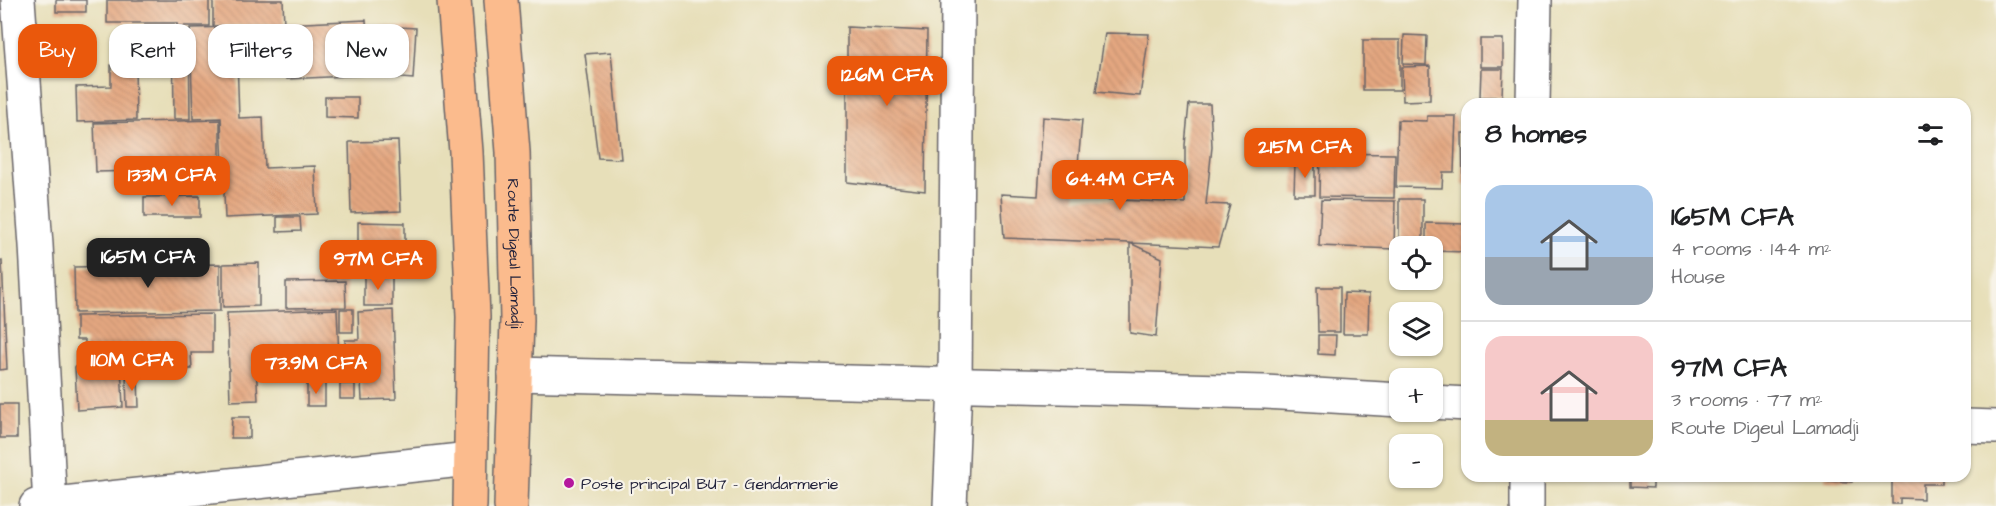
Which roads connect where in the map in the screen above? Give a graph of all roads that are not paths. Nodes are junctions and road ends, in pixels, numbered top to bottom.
1 (18, 0) edge
2 (454, 0) edge
3 (501, 0) edge
4 (958, 0) edge
5 (1535, 0) edge
6 (1533, 98) edge
7 (515, 374) junction
8 (955, 385) junction
9 (1389, 399) edge
10 (1443, 403) edge
11 (1461, 404) edge
12 (1971, 426) edge
13 (1996, 427) edge
14 (470, 459) junction
15 (1527, 482) edge
16 (45, 505) edge
17 (470, 506) edge
18 (511, 506) edge
19 (950, 506) edge
20 (1527, 506) edge

1 - 16 street
2 - 14 main road
3 - 7 main road, Route Digeul Lamadji
4 - 8 street
5 - 6 street
7 - 8 street
7 - 18 main road, Route Digeul Lamadji
8 - 9 street
8 - 19 street
10 - 11 street
12 - 13 street
14 - 16 street
14 - 17 main road
15 - 20 street

